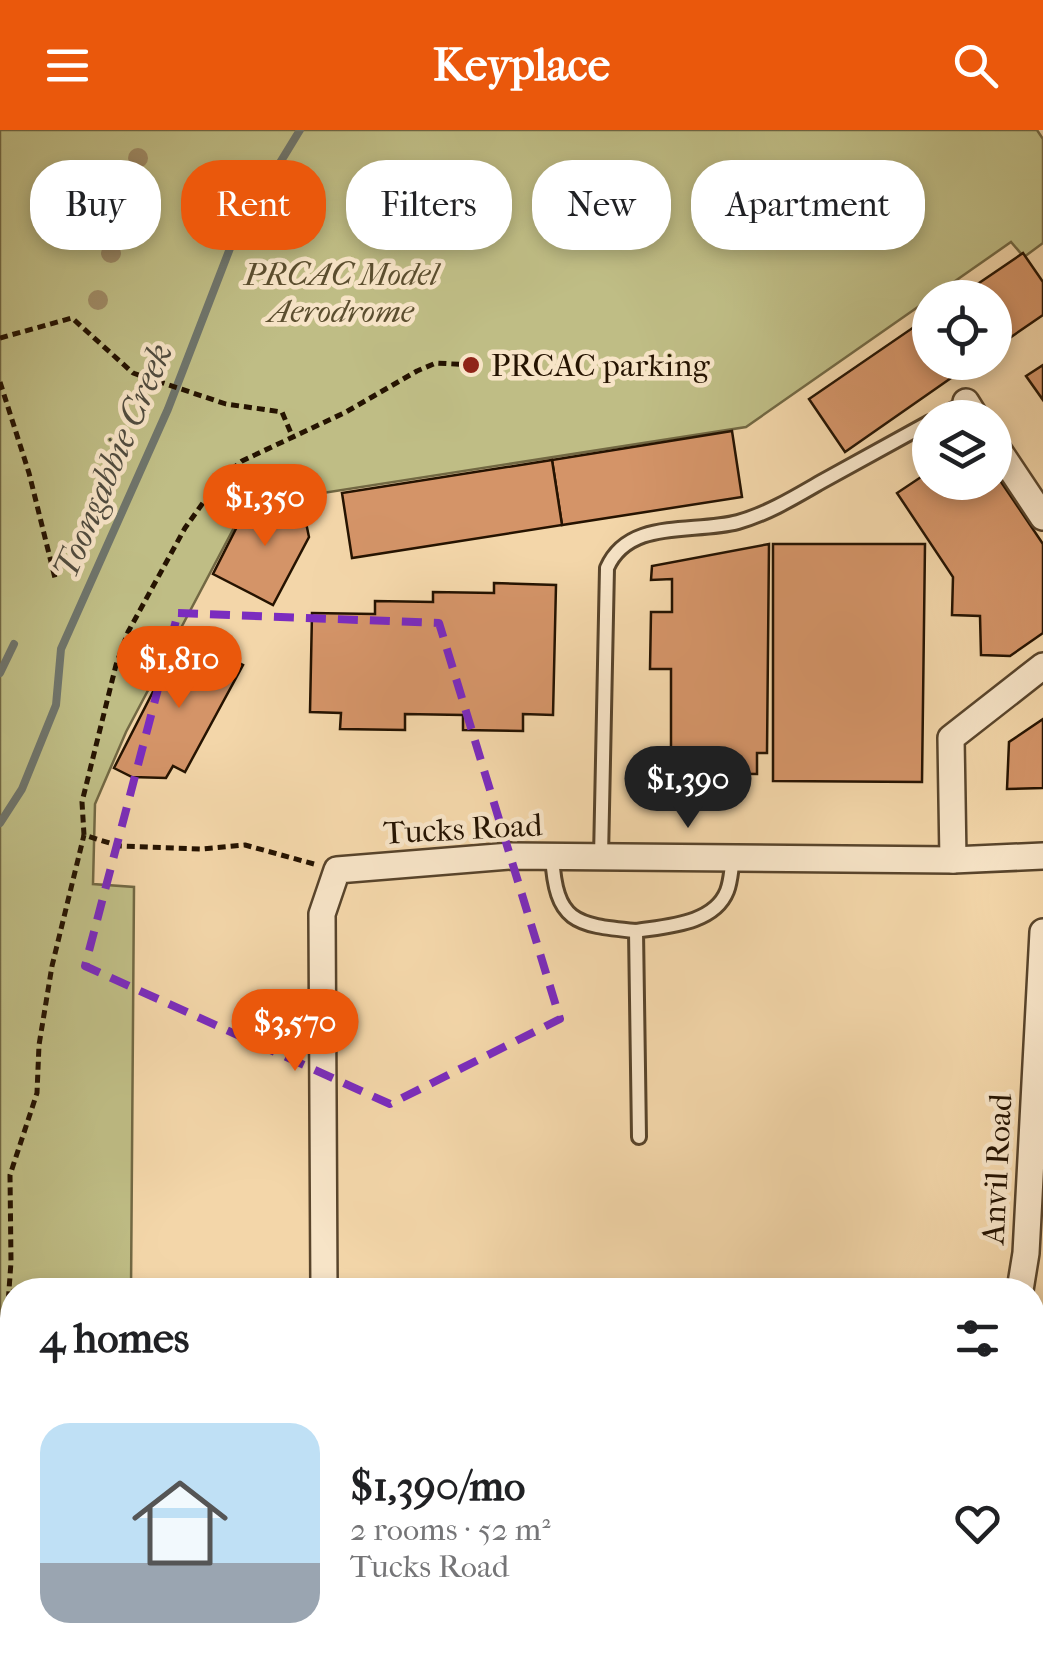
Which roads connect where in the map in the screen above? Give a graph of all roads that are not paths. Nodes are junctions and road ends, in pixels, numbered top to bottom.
1 (912, 432) edge
2 (1012, 471) edge
3 (1043, 517) edge
4 (1043, 666) edge
5 (552, 856) junction
6 (1043, 856) edge
7 (601, 858) junction
8 (733, 859) junction
9 (953, 860) junction
10 (636, 931) junction
11 (1043, 932) edge
12 (639, 1137) dead end
13 (324, 1278) edge
14 (1022, 1278) edge

1 - 7 lane
2 - 3 street
4 - 9 street
5 - 7 street, Tucks Road
5 - 10 lane
5 - 13 street, Tucks Road
6 - 9 street, Tucks Road
7 - 8 street, Tucks Road
8 - 9 street, Tucks Road
8 - 10 lane
10 - 12 lane
11 - 14 street, Anvil Road

